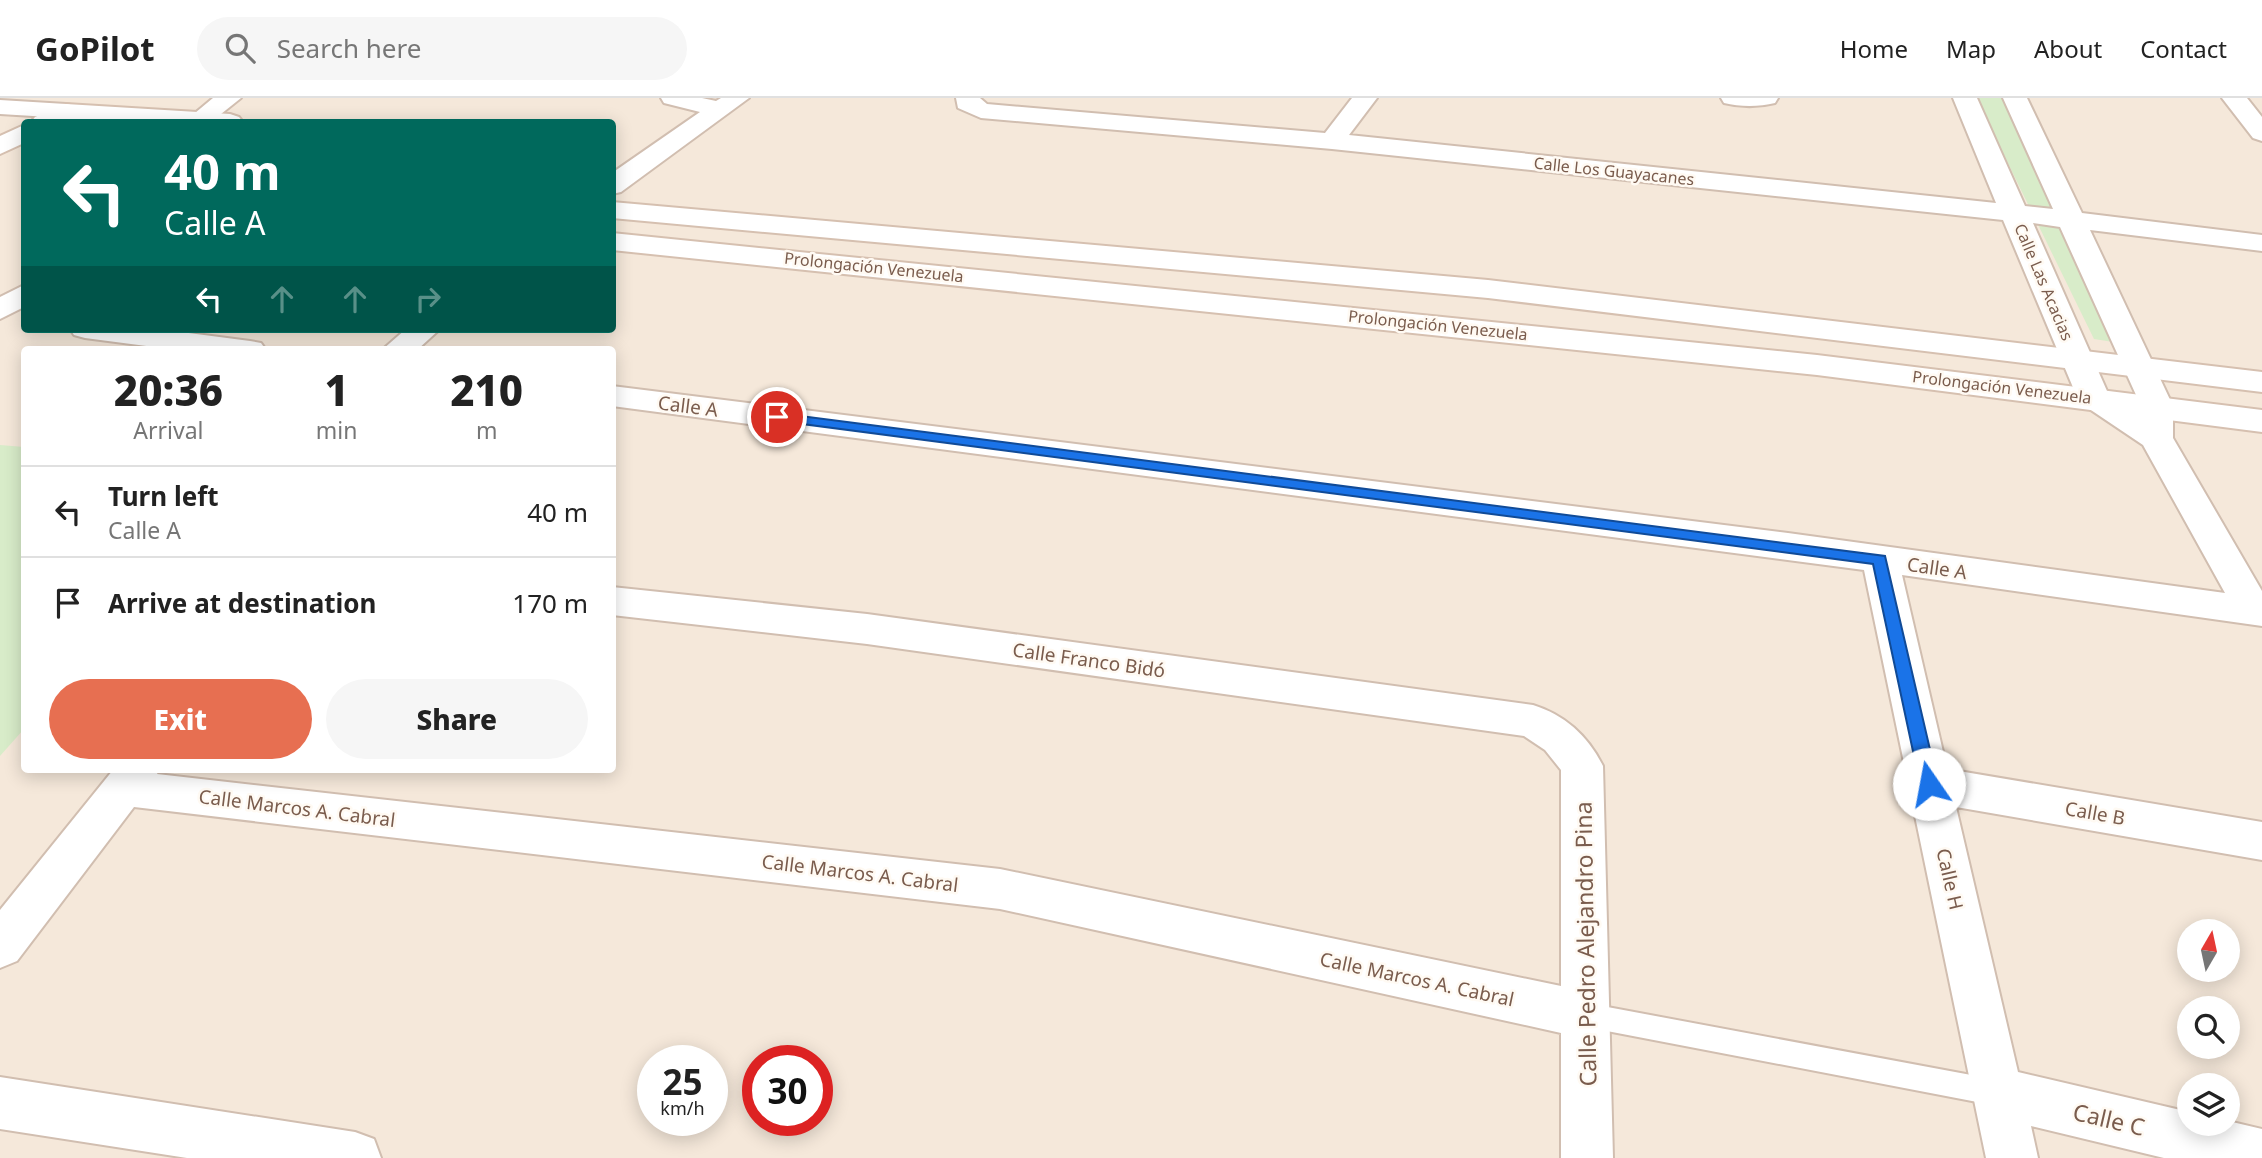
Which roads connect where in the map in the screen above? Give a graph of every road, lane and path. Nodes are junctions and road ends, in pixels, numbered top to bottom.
1 (229, 98) edge
2 (673, 98) edge
3 (1168, 98) edge
4 (1365, 98) edge
5 (1733, 98) edge
6 (1766, 98) edge
7 (1965, 98) edge
8 (2015, 98) edge
9 (2234, 98) edge
10 (967, 100) edge
11 (729, 104) edge
12 (0, 107) edge
13 (55, 117) edge
14 (201, 118) junction
15 (208, 119) edge
16 (1143, 125) junction
17 (2262, 133) edge
18 (1332, 141) junction
19 (616, 183) edge
20 (616, 210) edge
21 (2015, 213) junction
22 (2072, 221) junction
23 (616, 241) edge
24 (2262, 243) edge
25 (21, 296) edge
26 (0, 310) edge
27 (0, 318) edge
28 (21, 321) edge
29 (116, 333) edge
30 (420, 333) edge
31 (219, 346) edge
32 (403, 346) edge
33 (2075, 357) junction
34 (2140, 366) junction
35 (2262, 382) edge
36 (616, 397) edge
37 (2093, 397) junction
38 (2262, 421) edge
39 (2157, 422) junction
40 (1880, 560) junction
41 (616, 601) edge
42 (2258, 611) edge
43 (1560, 738) joint
44 (131, 779) edge
45 (1929, 784) junction
46 (2262, 841) edge
47 (0, 946) edge
48 (1586, 1015) junction
49 (1998, 1093) junction
50 (0, 1103) edge
51 (2262, 1154) edge
52 (355, 1158) edge
53 (1587, 1158) edge
54 (2012, 1158) edge

1 - 14 street
2 - 11 street
3 - 16 street
4 - 18 street
5 - 6 street
7 - 21 street, Calle Las Acacias
8 - 22 street
9 - 17 street
10 - 16 street, Calle Los Guayacanes
11 - 19 street
12 - 13 street
13 - 14 street
14 - 15 street
16 - 18 street, Calle Los Guayacanes
18 - 21 street, Calle Los Guayacanes
20 - 33 street, Prolongación Venezuela
21 - 22 street, Calle Los Guayacanes
21 - 33 street, Calle Las Acacias
22 - 24 street, Calle Los Guayacanes
22 - 34 street
23 - 37 street, Prolongación Venezuela
25 - 26 street
27 - 28 street
29 - 31 street
30 - 32 street
33 - 34 street, Prolongación Venezuela
33 - 37 street, Calle Las Acacias
34 - 35 street, Prolongación Venezuela
34 - 39 street
36 - 40 street, Calle A
37 - 39 street, Prolongación Venezuela
38 - 39 street, Prolongación Venezuela
39 - 42 street
40 - 42 street, Calle A
40 - 45 street, Calle H
41 - 43 street, Calle Franco Bidó
43 - 48 street, Calle Pedro Alejandro Pina
44 - 47 street
44 - 48 street, Calle Marcos A. Cabral
45 - 46 street, Calle B
45 - 49 street, Calle H
48 - 49 lane
48 - 53 street, Calle Pedro Alejandro Pina
49 - 51 street, Calle C
49 - 54 street, Calle H
50 - 52 street

